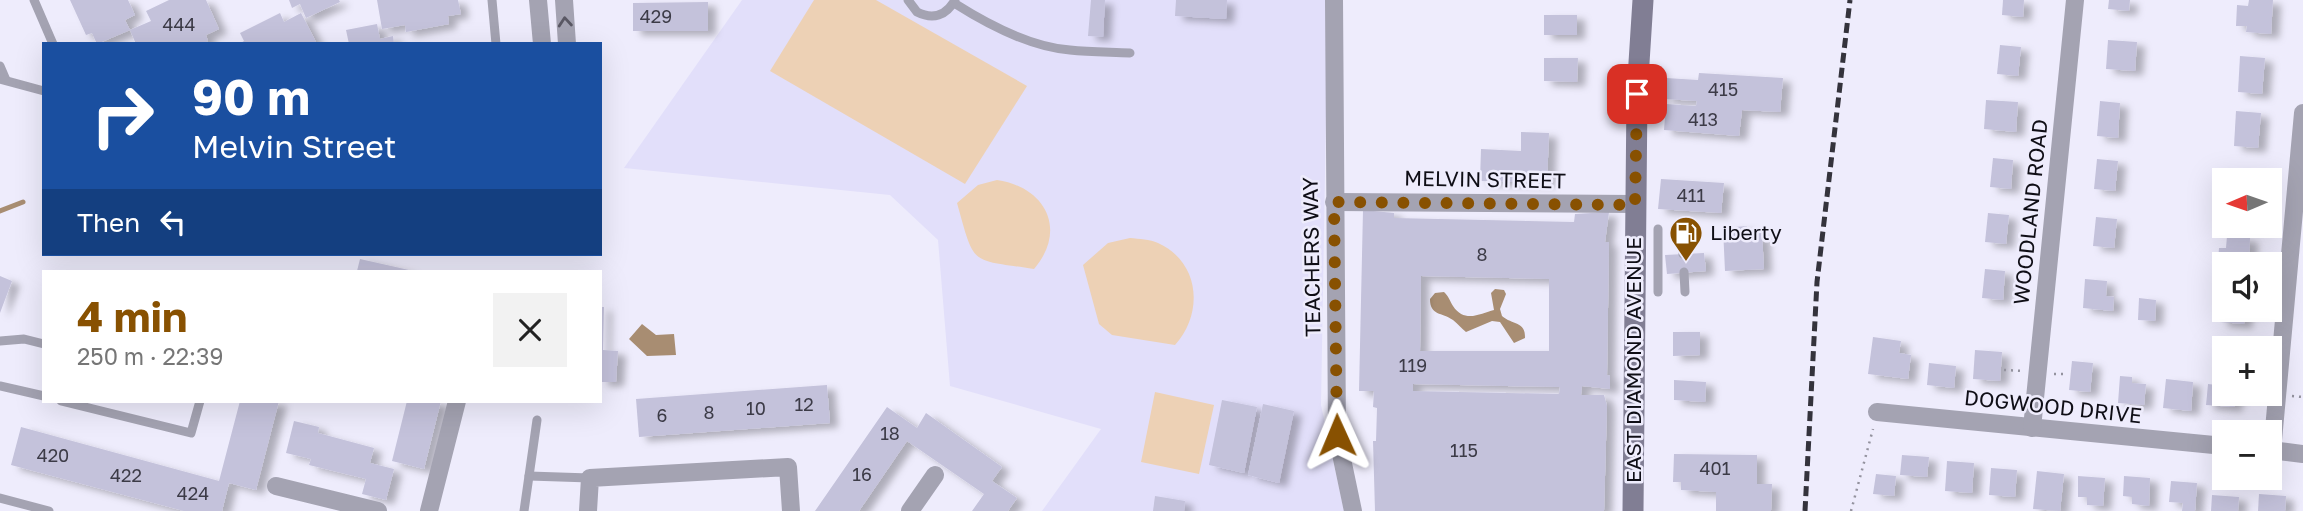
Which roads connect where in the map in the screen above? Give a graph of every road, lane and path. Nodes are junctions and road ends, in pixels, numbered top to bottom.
1 (34, 0) edge
2 (492, 0) edge
3 (538, 0) edge
4 (564, 0) edge
5 (908, 0) edge
6 (1334, 0) edge
7 (1643, 0) edge
8 (2075, 0) edge
9 (954, 1) edge
10 (52, 42) edge
11 (496, 42) edge
12 (542, 42) edge
13 (567, 42) edge
14 (1130, 53) dead end
15 (0, 66) edge
16 (3, 80) edge
17 (42, 90) edge
18 (2303, 113) edge
19 (1334, 202) junction
20 (1635, 205) junction
21 (1658, 229) dead end
22 (1682, 229) dead end
23 (1684, 254) dead end
24 (1684, 272) dead end
25 (1658, 292) dead end
26 (1685, 292) dead end
27 (0, 341) edge
28 (42, 344) edge
29 (0, 386) edge
30 (42, 396) edge
31 (69, 403) edge
32 (199, 403) edge
33 (456, 403) edge
34 (1877, 412) joint
35 (537, 420) dead end
36 (2274, 420) edge
37 (2032, 428) junction
38 (2212, 445) edge
39 (2282, 452) edge
40 (2303, 454) edge
41 (935, 475) dead end
42 (529, 476) junction
43 (590, 478) junction
44 (276, 486) dead end
45 (0, 498) edge
46 (49, 511) edge
47 (377, 511) edge
48 (429, 511) edge
49 (524, 511) edge
50 (588, 511) edge
51 (791, 511) edge
52 (910, 511) edge
53 (1353, 511) edge
54 (1633, 511) edge
55 (1852, 511) edge

1 - 10 lane
2 - 11 lane
3 - 12 street
13 -> 4 street
5 - 9 lane
6 - 19 street, TEACHERS WAY
7 - 20 street, EAST DIAMOND AVENUE
8 - 37 street, WOODLAND ROAD
9 - 14 lane
15 - 16 lane
16 - 17 lane
18 - 36 street
19 - 20 street, MELVIN STREET
19 - 53 street, TEACHERS WAY
20 - 54 street, EAST DIAMOND AVENUE
21 - 25 lane
22 - 23 lane
24 - 26 lane
27 - 28 lane
29 - 30 lane
31 - 32 lane
33 - 48 street
34 - 37 street, DOGWOOD DRIVE
34 - 55 path
35 - 42 lane
37 - 38 street, DOGWOOD DRIVE
39 - 40 street
41 - 52 street
42 - 43 lane
42 - 49 lane
43 - 50 street
43 - 51 street
44 - 47 street
45 - 46 lane

